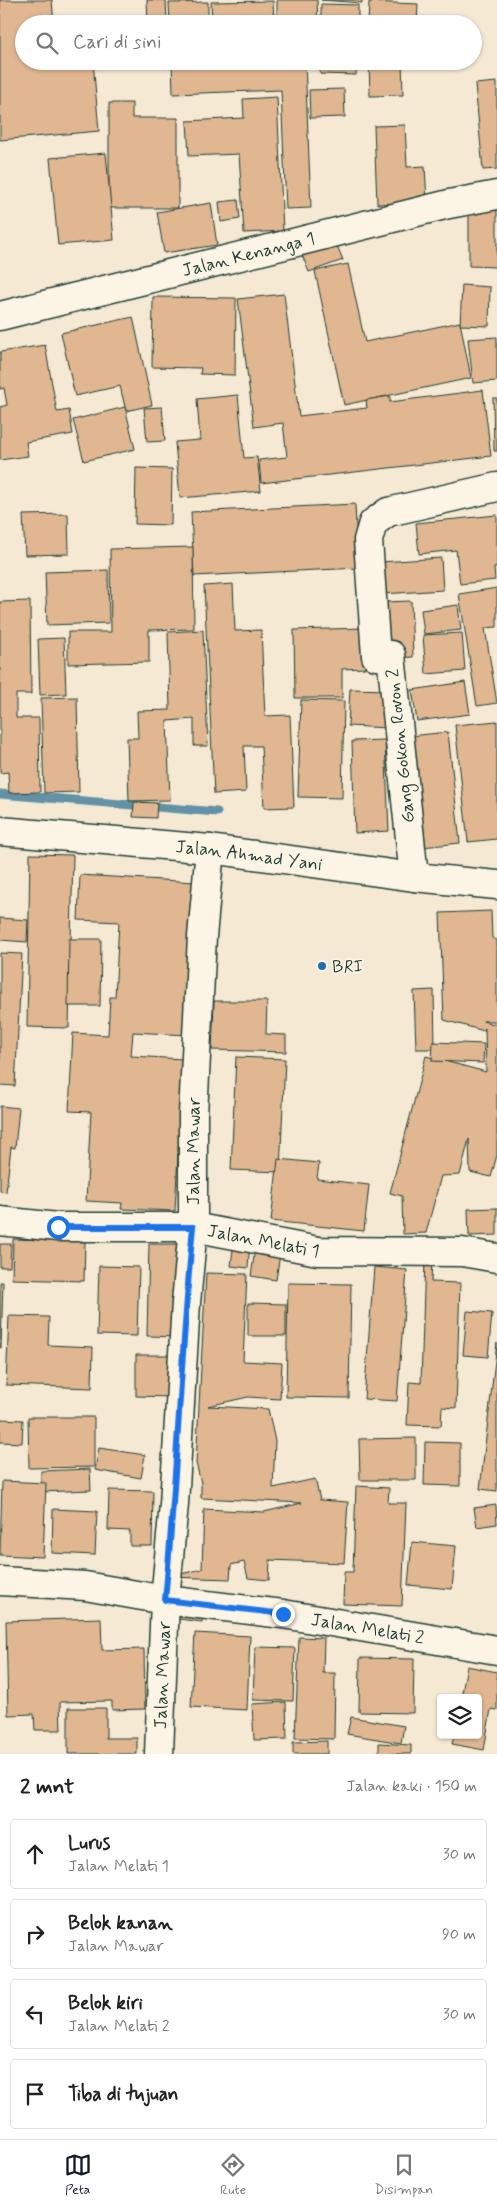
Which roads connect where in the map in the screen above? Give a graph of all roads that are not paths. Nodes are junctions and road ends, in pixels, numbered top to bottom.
1 (497, 195) edge
2 (0, 316) edge
3 (497, 488) edge
4 (0, 831) edge
5 (210, 849) junction
6 (414, 877) junction
7 (497, 885) edge
8 (0, 1221) edge
9 (193, 1227) junction
10 (497, 1258) edge
11 (0, 1581) edge
12 (165, 1600) junction
13 (497, 1650) edge
14 (159, 1754) edge

1 - 2 main road, Jalan Kenanga 1
3 - 6 main road, Gang Gokon Rovon 2
4 - 5 main road, Jalan Ahmad Yani
5 - 6 main road, Jalan Ahmad Yani
5 - 9 main road, Jalan Mawar
6 - 7 main road, Jalan Ahmad Yani
8 - 9 main road, Jalan Melati 1
9 - 10 main road, Jalan Melati 1
9 - 12 main road, Jalan Mawar
11 - 12 main road, Jalan Melati 2
12 - 13 main road, Jalan Melati 2
12 - 14 main road, Jalan Mawar

